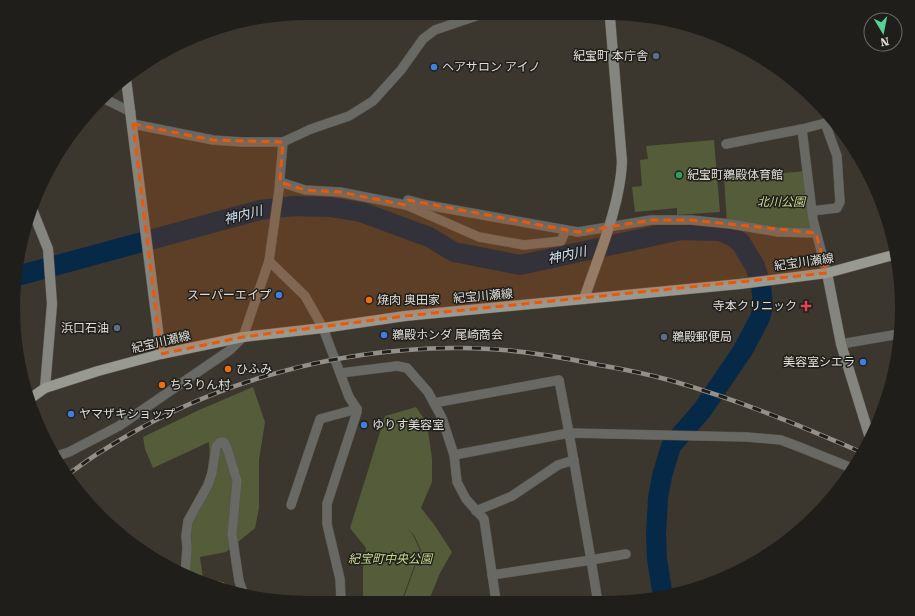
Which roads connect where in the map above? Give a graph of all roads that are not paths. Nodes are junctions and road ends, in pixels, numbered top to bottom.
1 (464, 20) edge
2 (610, 20) edge
3 (127, 85) edge
4 (108, 100) edge
5 (131, 112) junction
6 (827, 122) edge
7 (133, 124) junction
8 (830, 126) edge
9 (802, 129) junction
10 (283, 142) junction
11 (726, 144) dead end
12 (279, 186) junction
13 (406, 205) junction
14 (812, 211) junction
15 (35, 216) edge
16 (609, 227) junction
17 (566, 230) junction
18 (816, 233) junction
19 (890, 256) edge
20 (269, 261) junction
21 (827, 273) junction
22 (584, 299) junction
23 (323, 328) junction
24 (894, 335) edge
25 (243, 337) junction
26 (841, 344) junction
27 (161, 354) junction
28 (341, 373) junction
29 (45, 388) junction
30 (34, 396) edge
31 (434, 403) junction
32 (357, 409) junction
33 (867, 430) edge
34 (569, 433) junction
35 (61, 455) edge
36 (454, 455) junction
37 (574, 460) junction
38 (847, 466) edge
39 (291, 505) dead end
40 (476, 511) junction
41 (626, 554) dead end
42 (591, 560) junction
43 (186, 568) edge
44 (492, 575) junction
45 (241, 588) edge
46 (341, 596) edge
47 (495, 596) edge
48 (597, 596) edge

1 - 10 street
2 - 16 street
3 - 5 street
4 - 5 street
5 - 7 street
6 - 9 street
7 - 10 street
7 - 27 street
8 - 14 street
9 - 11 street
9 - 14 street
10 - 12 street
12 - 13 street
12 - 20 street
13 - 17 street
13 - 17 street
14 - 18 street
15 - 29 street
16 - 17 street
16 - 18 street
16 - 22 street
18 - 21 street
19 - 21 main road, 紀宝川瀬線
20 - 23 street
20 - 25 street
21 - 22 main road, 紀宝川瀬線
21 - 26 street
22 - 23 main road, 紀宝川瀬線
23 - 25 main road, 紀宝川瀬線
23 - 28 street
24 - 26 street
25 - 27 main road, 紀宝川瀬線
25 - 35 street
26 - 33 street
27 - 29 main road, 紀宝川瀬線
28 - 31 street
28 - 32 street
29 - 30 main road, 紀宝川瀬線
31 - 34 street
31 - 36 street
32 - 39 street
32 - 46 street
34 - 36 street
34 - 37 street
34 - 38 street
36 - 40 street
37 - 40 street
37 - 42 street
40 - 44 street
41 - 42 street
42 - 44 street
42 - 48 street
43 - 45 street
44 - 47 street

